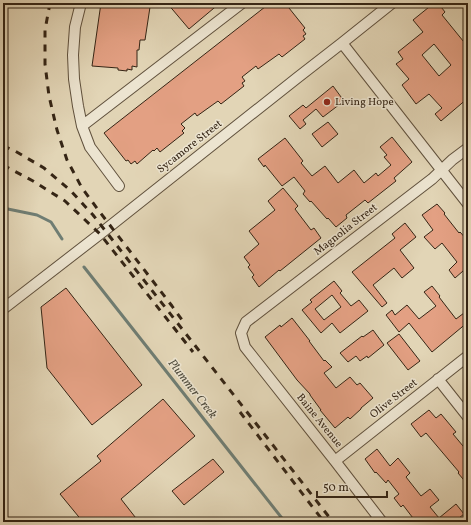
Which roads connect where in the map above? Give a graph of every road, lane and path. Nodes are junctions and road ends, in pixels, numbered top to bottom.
1 (81, 3) edge
2 (242, 3) edge
3 (392, 3) edge
4 (342, 43) junction
5 (82, 126) junction
6 (468, 148) edge
7 (441, 171) junction
8 (119, 186) dead end
9 (468, 204) edge
10 (3, 309) edge
11 (242, 333) joint
12 (468, 356) edge
13 (438, 379) junction
14 (468, 417) edge
15 (335, 461) junction
16 (382, 522) edge

1 - 5 street
2 - 5 street
3 - 4 street, Sycamore Street
4 - 7 street
4 - 10 street, Sycamore Street
5 - 8 street
6 - 7 street, Magnolia Street
7 - 9 street
7 - 11 street, Magnolia Street
11 - 15 street, Baine Avenue
12 - 13 street, Olive Street
13 - 14 street
13 - 15 street, Olive Street
15 - 16 street, Baine Avenue

